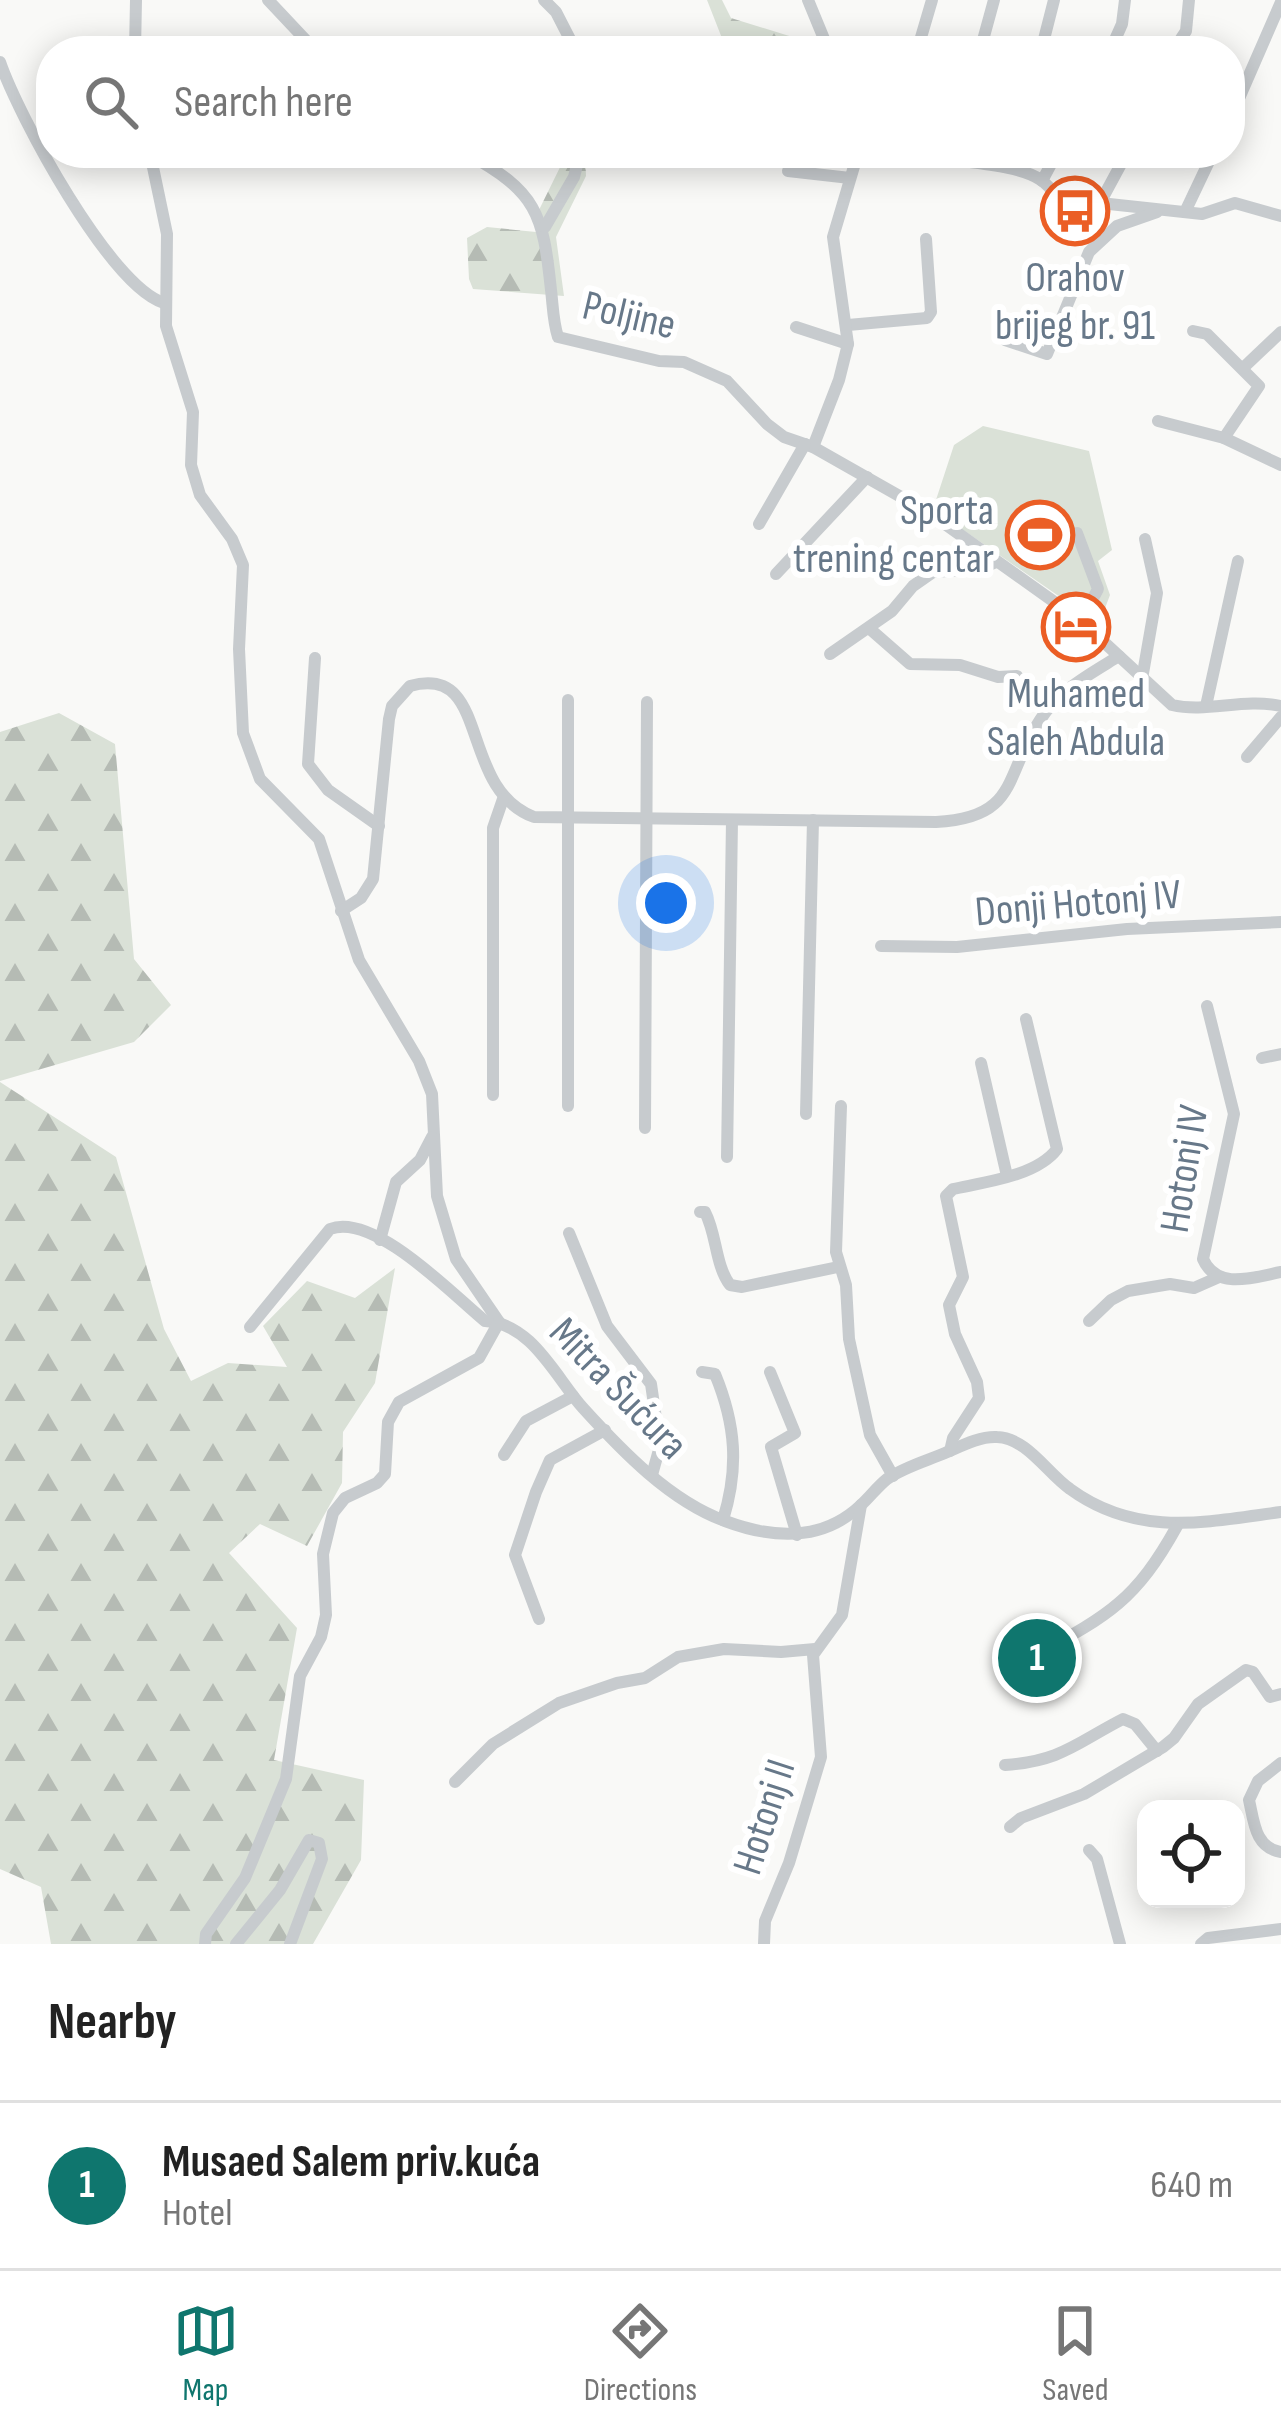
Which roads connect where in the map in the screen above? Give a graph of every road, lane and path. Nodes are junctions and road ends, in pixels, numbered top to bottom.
1 (136, 0) edge
2 (268, 0) edge
3 (544, 0) edge
4 (808, 0) edge
5 (932, 0) edge
6 (994, 0) edge
7 (1054, 0) edge
8 (1125, 0) edge
9 (1189, 0) edge
10 (1281, 2) edge
11 (135, 36) edge
12 (302, 36) edge
13 (568, 36) edge
14 (823, 36) edge
15 (921, 36) edge
16 (984, 36) edge
17 (1046, 36) edge
18 (1117, 36) edge
19 (1183, 36) edge
20 (0, 62) edge
21 (1245, 85) edge
22 (36, 131) edge
23 (55, 168) edge
24 (153, 168) edge
25 (492, 168) edge
26 (576, 168) edge
27 (853, 168) edge
28 (1004, 168) edge
29 (1049, 168) edge
30 (1119, 168) edge
31 (1206, 168) edge
32 (788, 171) dead end
33 (850, 178) junction
34 (1042, 181) junction
35 (1100, 203) junction
36 (1163, 209) junction
37 (1185, 212) junction
38 (1281, 216) edge
39 (545, 227) junction
40 (926, 239) dead end
41 (164, 303) junction
42 (848, 325) junction
43 (796, 327) dead end
44 (1193, 331) dead end
45 (1281, 332) edge
46 (1006, 340) dead end
47 (848, 344) junction
48 (1243, 368) junction
49 (1158, 421) dead end
50 (1224, 438) junction
51 (809, 446) junction
52 (1281, 465) edge
53 (867, 477) junction
54 (759, 524) dead end
55 (1077, 533) dead end
56 (1145, 538) dead end
57 (1238, 561) dead end
58 (996, 562) junction
59 (776, 574) dead end
60 (1082, 621) junction
61 (870, 629) junction
62 (830, 654) dead end
63 (1120, 656) junction
64 (315, 658) dead end
65 (1017, 676) dead end
66 (1142, 679) junction
67 (568, 700) dead end
68 (647, 702) dead end
69 (1206, 706) junction
70 (1281, 706) edge
71 (1281, 717) edge
72 (1247, 757) dead end
73 (503, 799) junction
74 (568, 818) junction
75 (645, 820) junction
76 (732, 820) junction
77 (813, 820) junction
78 (379, 826) junction
79 (341, 911) junction
80 (1281, 922) edge
81 (881, 946) dead end
82 (1207, 1006) dead end
83 (1026, 1019) dead end
84 (1281, 1054) edge
85 (1262, 1058) dead end
86 (981, 1063) dead end
87 (493, 1095) dead end
88 (568, 1106) dead end
89 (841, 1106) dead end
90 (806, 1114) dead end
91 (645, 1128) dead end
92 (432, 1136) junction
93 (727, 1157) dead end
94 (1007, 1176) junction
95 (700, 1212) dead end
96 (569, 1233) dead end
97 (380, 1240) junction
98 (838, 1267) junction
99 (1281, 1272) edge
100 (1219, 1277) junction
101 (1090, 1321) dead end
102 (499, 1322) junction
103 (250, 1327) dead end
104 (702, 1372) dead end
105 (770, 1372) dead end
106 (573, 1396) junction
107 (604, 1430) junction
108 (950, 1451) junction
109 (504, 1455) dead end
110 (652, 1475) junction
111 (892, 1476) junction
112 (861, 1505) junction
113 (1281, 1512) edge
114 (723, 1520) junction
115 (1178, 1526) junction
116 (797, 1535) junction
117 (539, 1619) dead end
118 (815, 1649) junction
119 (1034, 1656) dead end
120 (1281, 1694) edge
121 (1157, 1751) junction
122 (1281, 1763) edge
123 (1005, 1766) dead end
124 (455, 1782) dead end
125 (1010, 1827) dead end
126 (1089, 1850) dead end
127 (1281, 1852) edge
128 (1281, 1930) edge
129 (206, 1944) edge
130 (236, 1944) edge
131 (290, 1944) edge
132 (764, 1944) edge
133 (1120, 1944) edge
134 (1201, 1944) edge

1 - 11 street
2 - 12 street
3 - 13 street
4 - 14 street
5 - 15 street
6 - 16 street
7 - 17 street
8 - 18 street
9 - 19 street
10 - 21 street
20 - 22 street
23 - 41 street
24 - 41 street
25 - 39 street
26 - 39 street
27 - 33 street
28 - 34 street
29 - 34 street
30 - 35 street
31 - 37 street
32 - 33 street
33 - 42 street
34 - 35 street
35 - 36 street
36 - 37 street
36 - 46 street
37 - 38 street
39 - 51 street, Poljine
40 - 42 street
41 - 79 street
42 - 47 street
43 - 47 street
44 - 48 street
45 - 48 street
47 - 51 street
48 - 50 street
49 - 50 street
50 - 52 street
51 - 53 street
51 - 54 street
53 - 58 street
53 - 59 street
55 - 60 street
56 - 66 street
57 - 69 street
58 - 60 street
58 - 61 street
60 - 63 street
61 - 62 street
61 - 65 street
63 - 66 street
63 - 77 street
64 - 78 street
66 - 69 street
67 - 74 street
68 - 75 street
69 - 70 street
71 - 72 street
73 - 74 street
73 - 78 street
73 - 87 street
74 - 75 street
74 - 88 street
75 - 76 street
75 - 91 street
76 - 77 street
76 - 93 street
77 - 90 street
78 - 79 street
79 - 92 street
80 - 81 street, Donji Hotonj IV
82 - 100 street, Hotonj IV
83 - 94 street
84 - 85 street
86 - 94 street
89 - 98 street
92 - 97 street
92 - 102 street
94 - 108 street
95 - 98 street
96 - 110 street
97 - 102 street, Mitra Šućura
97 - 103 street, Mitra Šućura
98 - 111 street
99 - 100 street, Hotonj IV
100 - 101 street
102 - 106 street, Mitra Šućura
102 - 129 street
104 - 114 street
105 - 116 street
106 - 107 street, Mitra Šućura
106 - 109 street
107 - 110 street, Mitra Šućura
107 - 117 street
108 - 111 street
108 - 115 street
110 - 114 street, Mitra Šućura
111 - 112 street
112 - 116 street
112 - 118 street
113 - 115 street
114 - 116 street, Mitra Šućura
115 - 119 street
118 - 124 street
118 - 132 street, Hotonj II
120 - 121 street
121 - 123 street
121 - 125 street
122 - 127 street
126 - 133 street
128 - 134 street
130 - 131 street

